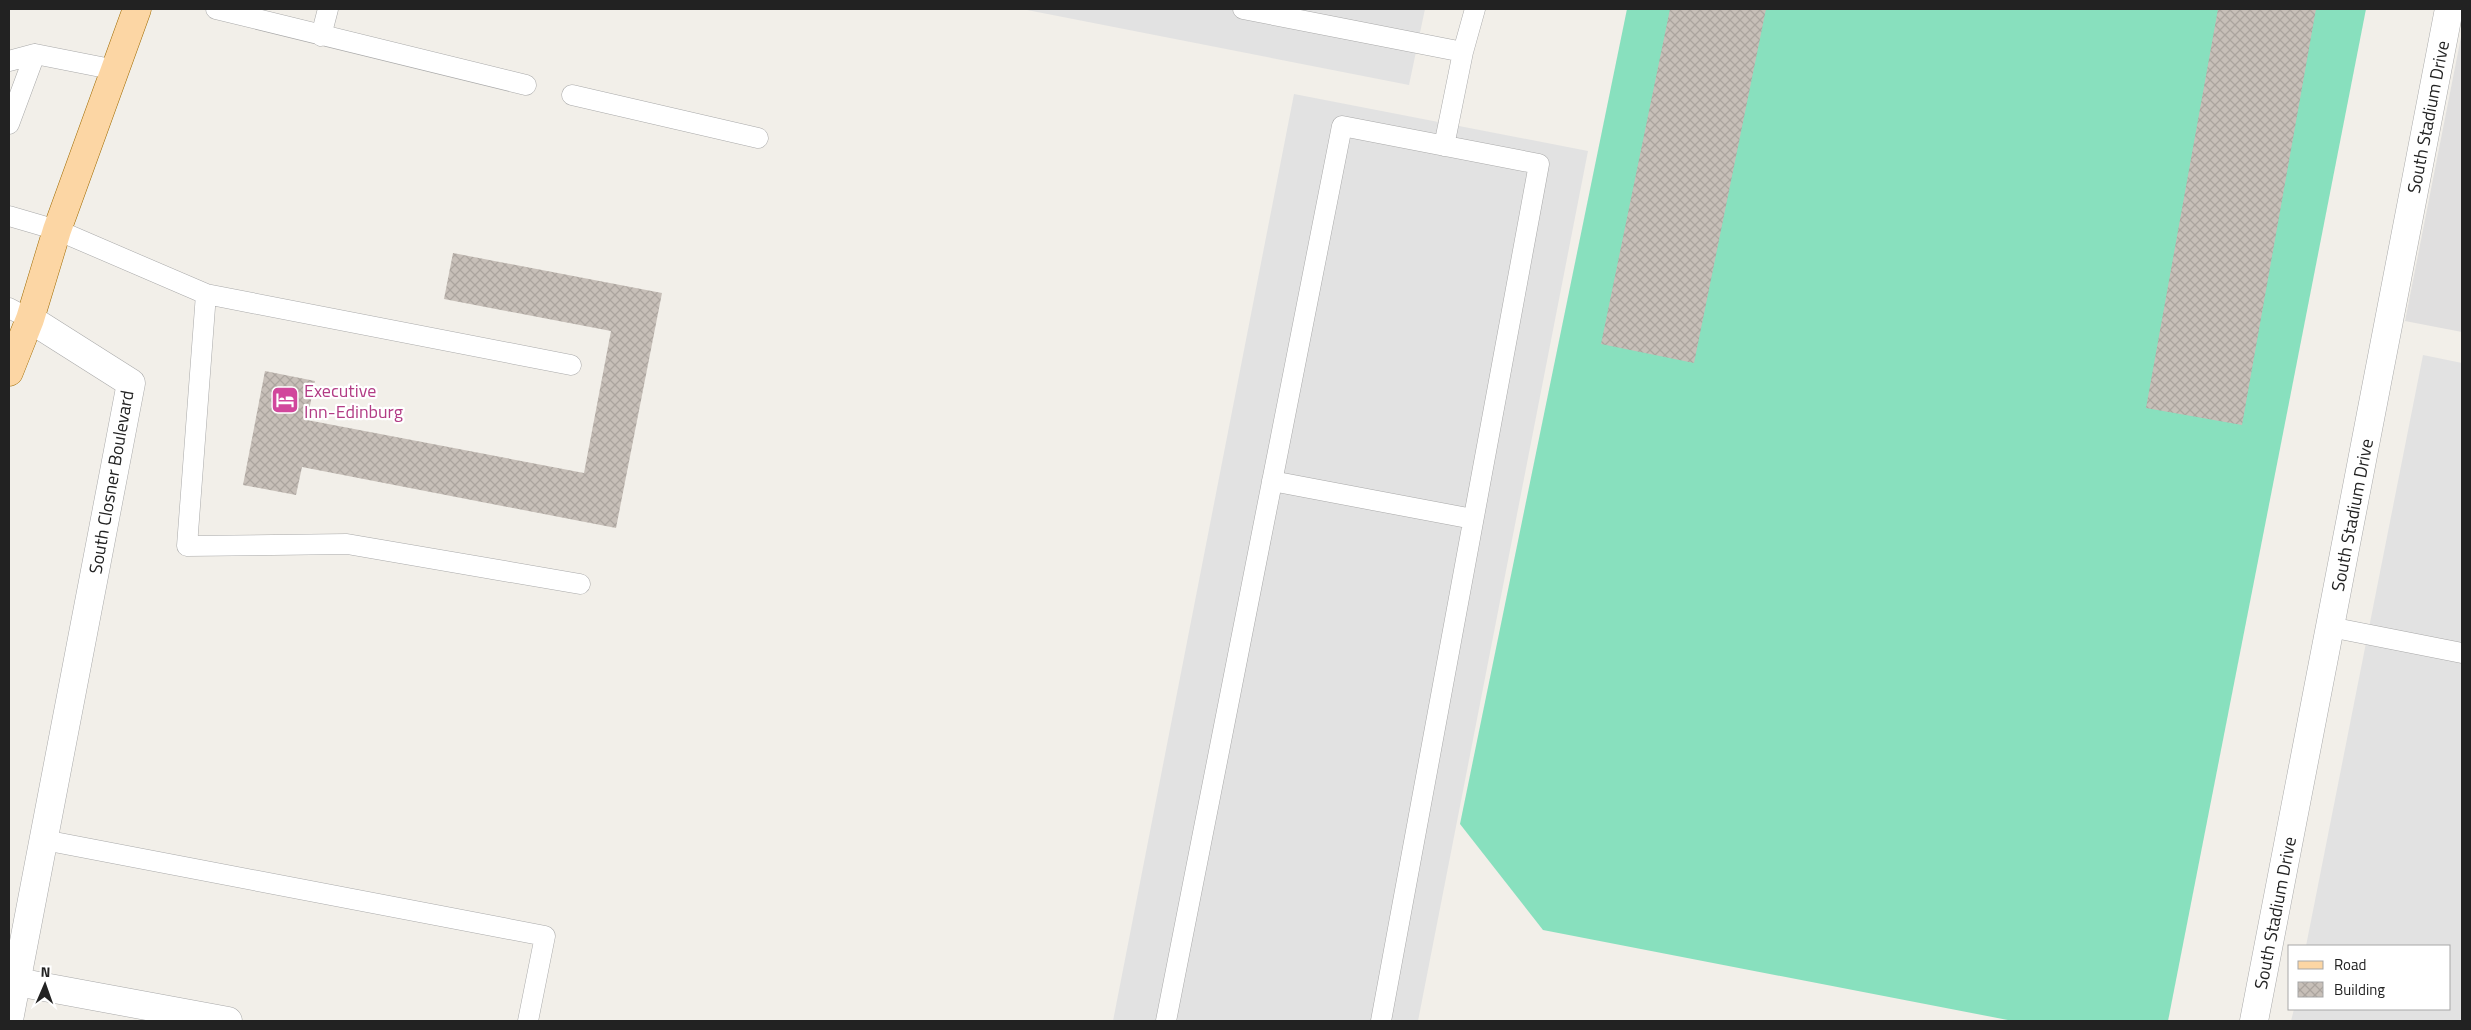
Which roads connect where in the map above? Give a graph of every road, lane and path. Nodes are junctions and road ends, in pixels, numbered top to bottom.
1 (137, 9) edge
2 (216, 9) edge
3 (328, 9) edge
4 (1243, 9) edge
5 (1474, 9) edge
6 (2449, 9) edge
7 (321, 36) junction
8 (1463, 52) junction
9 (35, 54) junction
10 (9, 61) edge
11 (116, 70) junction
12 (526, 85) dead end
13 (572, 95) dead end
14 (9, 124) edge
15 (758, 138) dead end
16 (1444, 146) junction
17 (9, 216) edge
18 (57, 230) junction
19 (206, 294) junction
20 (19, 313) edge
21 (571, 365) dead end
22 (9, 372) edge
23 (1272, 481) junction
24 (1473, 519) junction
25 (580, 584) dead end
26 (2330, 627) junction
27 (2462, 653) edge
28 (44, 840) junction
29 (17, 982) junction
30 (9, 1020) edge
31 (228, 1021) edge
32 (528, 1021) edge
33 (1166, 1021) edge
34 (1381, 1021) edge
35 (2254, 1021) edge

1 - 11 main road
2 - 7 lane
3 - 7 lane
4 - 8 lane
5 - 8 lane
6 - 26 street, South Stadium Drive
7 - 12 lane
8 - 16 lane
9 - 10 lane
9 - 11 lane
9 - 14 lane
11 - 18 main road
13 - 15 lane
16 - 23 lane
16 - 24 lane
17 - 18 lane
18 - 19 lane
18 - 20 main road
19 - 21 lane
19 - 25 lane
20 - 22 main road
20 - 28 street, South Closner Boulevard
23 - 24 lane
23 - 33 lane
24 - 34 lane
26 - 27 lane
26 - 35 street, South Stadium Drive
28 - 29 street, South Closner Boulevard
28 - 32 lane
29 - 30 street, South Closner Boulevard
29 - 31 street

